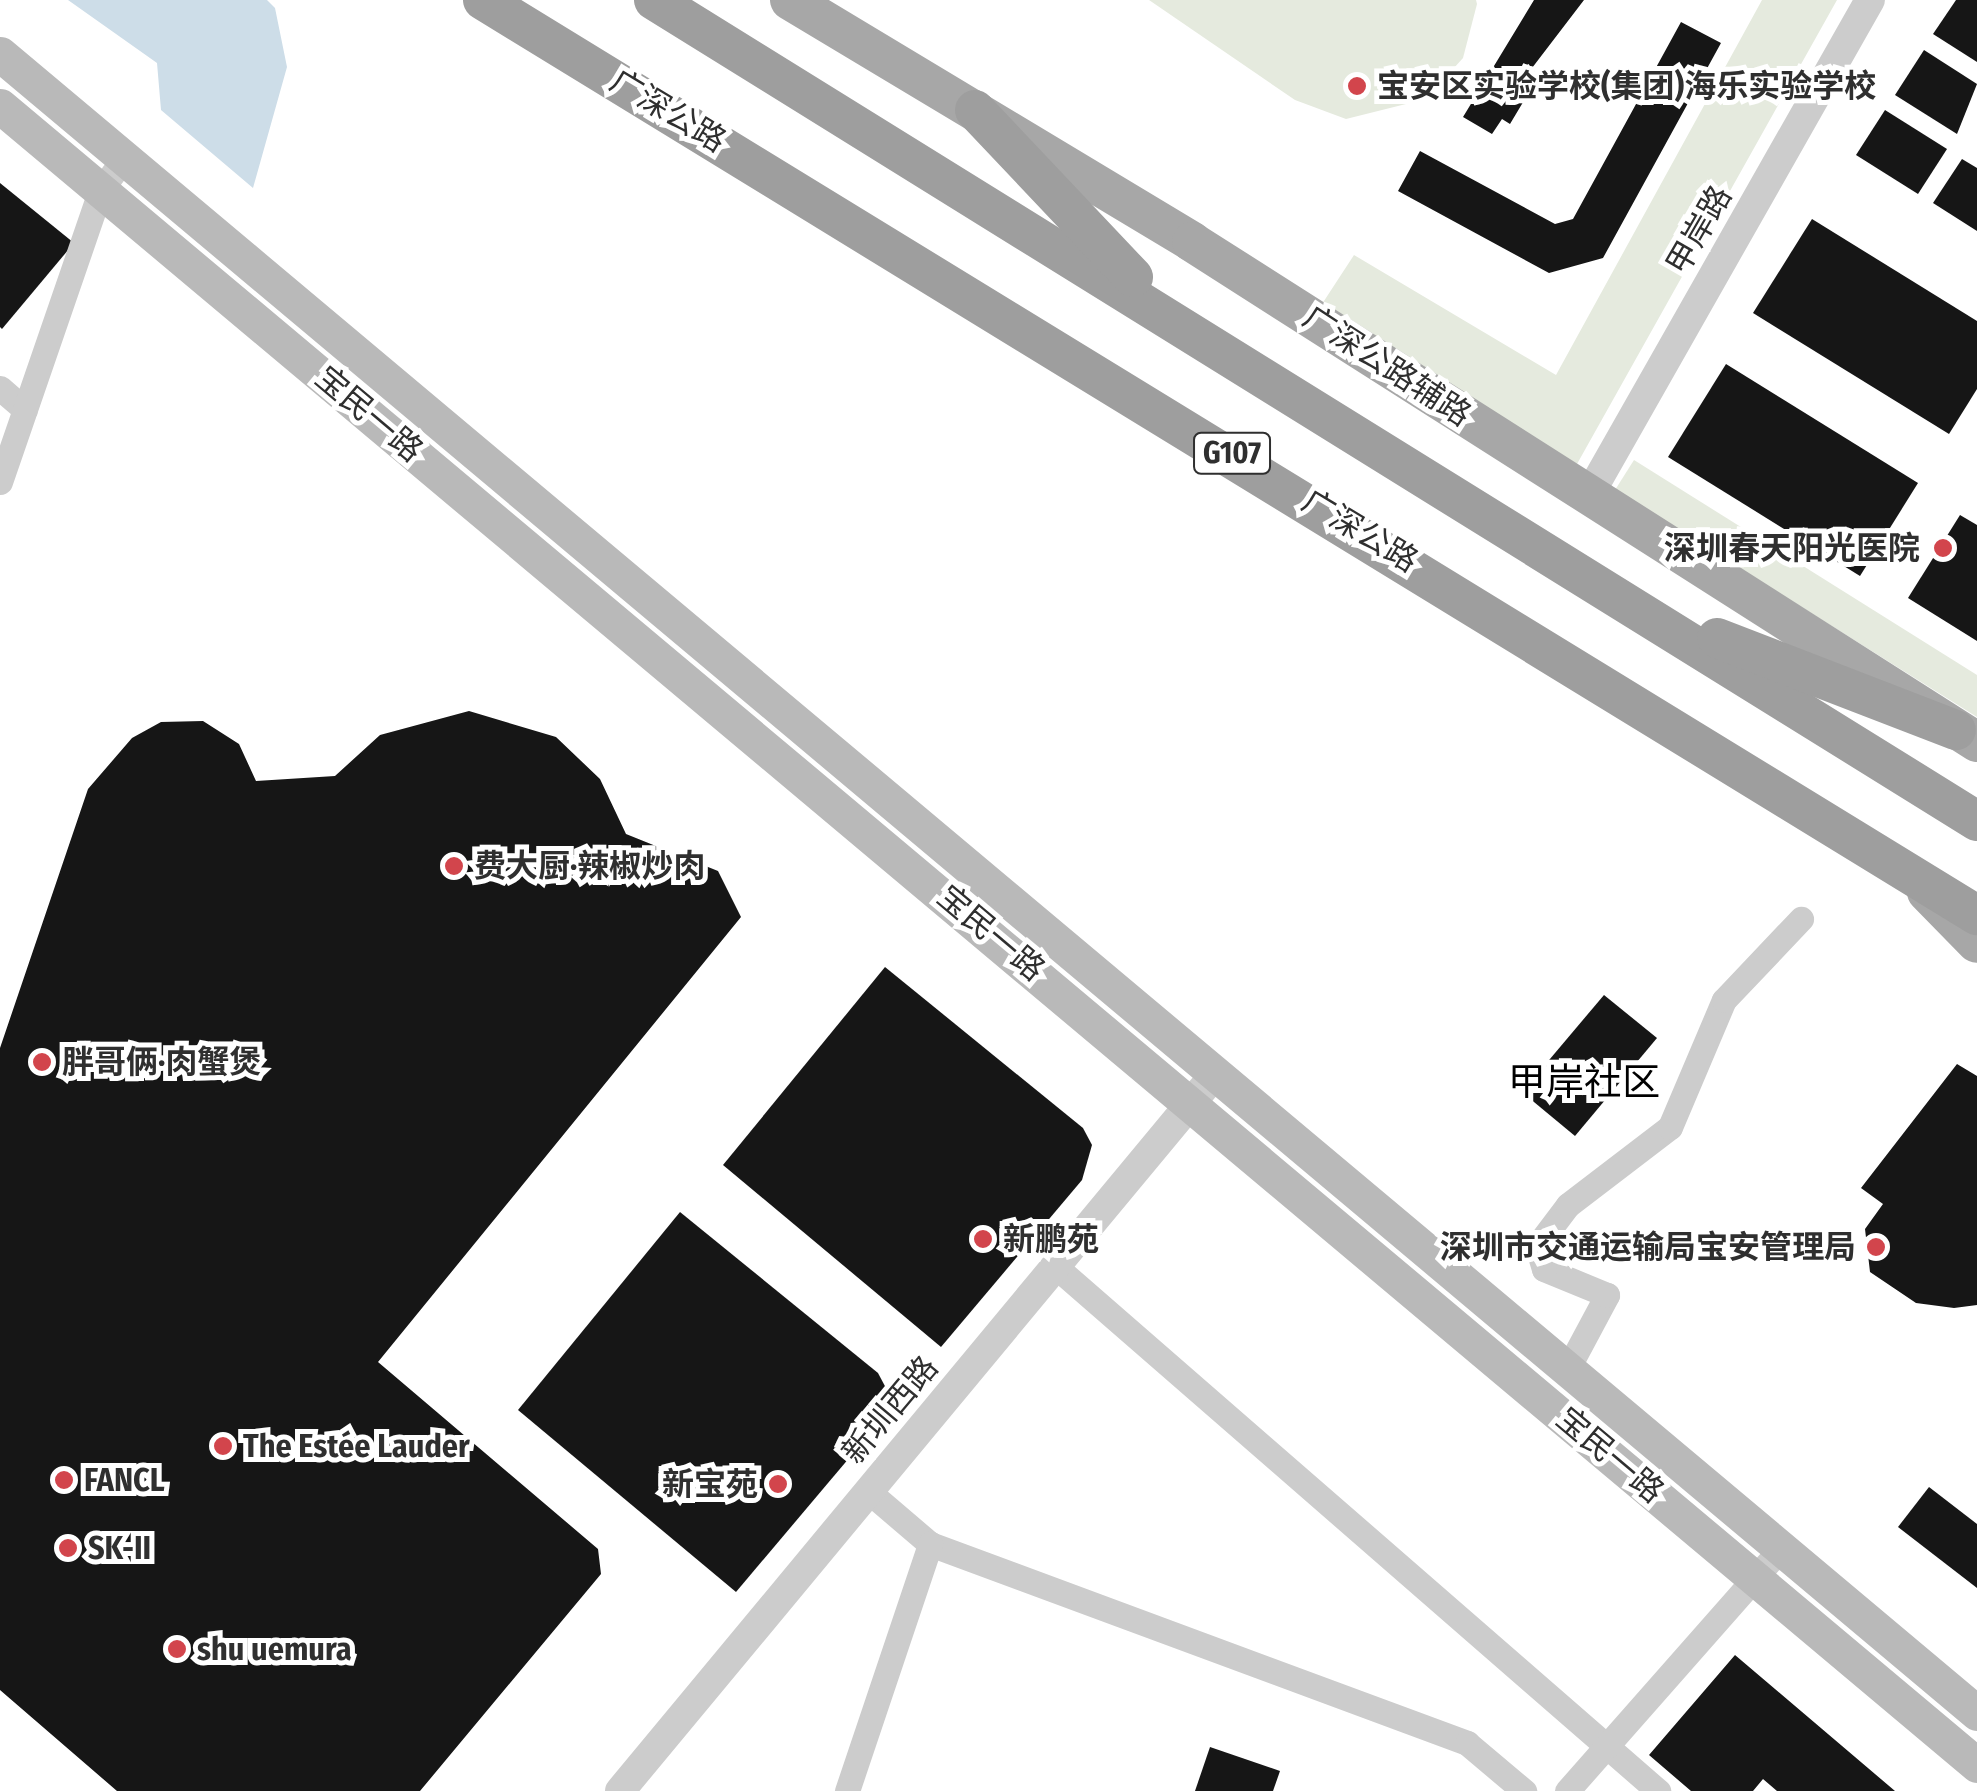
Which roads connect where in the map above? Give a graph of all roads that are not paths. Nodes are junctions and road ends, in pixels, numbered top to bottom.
1 (482, 0) edge
2 (654, 0) edge
3 (790, 0) edge
4 (1870, 0) edge
5 (0, 54) edge
6 (0, 106) edge
7 (975, 110) junction
8 (124, 157) junction
9 (100, 191) junction
10 (1170, 316) junction
11 (0, 388) edge
12 (25, 410) junction
13 (0, 482) edge
14 (1589, 495) junction
15 (1630, 604) junction
16 (1967, 736) edge
17 (1977, 821) edge
18 (1907, 871) junction
19 (1977, 915) edge
20 (1801, 920) dead end
21 (1977, 943) edge
22 (1215, 1074) junction
23 (1192, 1103) junction
24 (1055, 1266) junction
25 (1568, 1368) junction
26 (868, 1491) junction
27 (930, 1544) junction
28 (1780, 1548) junction
29 (1756, 1578) junction
30 (1977, 1713) edge
31 (1606, 1748) junction
32 (1977, 1765) edge
33 (620, 1791) edge
34 (847, 1791) edge
35 (1524, 1791) edge
36 (1567, 1791) edge
37 (1658, 1791) edge

1 - 18 highway, 广深公路 / G107
2 - 10 highway, G107
3 - 7 main road, 广深公路辅路
4 - 14 street, 甲岸路
5 - 8 main road, 宝民一路
6 - 9 main road, 宝民一路
7 - 10 highway
7 - 14 main road, 广深公路辅路
8 - 9 street
8 - 22 main road, 宝民一路
9 - 12 street
9 - 23 main road, 宝民一路
10 - 15 highway, G107
11 - 12 street
12 - 13 street
14 - 16 main road, 广深公路辅路
15 - 16 highway
15 - 17 highway, G107
18 - 19 highway, 广深公路 / G107
18 - 21 main road
20 - 25 street, 宝民一路
22 - 23 street, 新圳西路
22 - 25 main road, 宝民一路
23 - 24 street, 新圳西路
23 - 29 main road, 宝民一路
24 - 26 street, 新圳西路
24 - 31 street
25 - 28 main road, 宝民一路
26 - 27 street
26 - 33 street, 新圳西路
27 - 34 street
27 - 35 street
28 - 29 street
28 - 30 main road, 宝民一路
29 - 31 street
29 - 32 main road, 宝民一路
31 - 36 street
31 - 37 street

